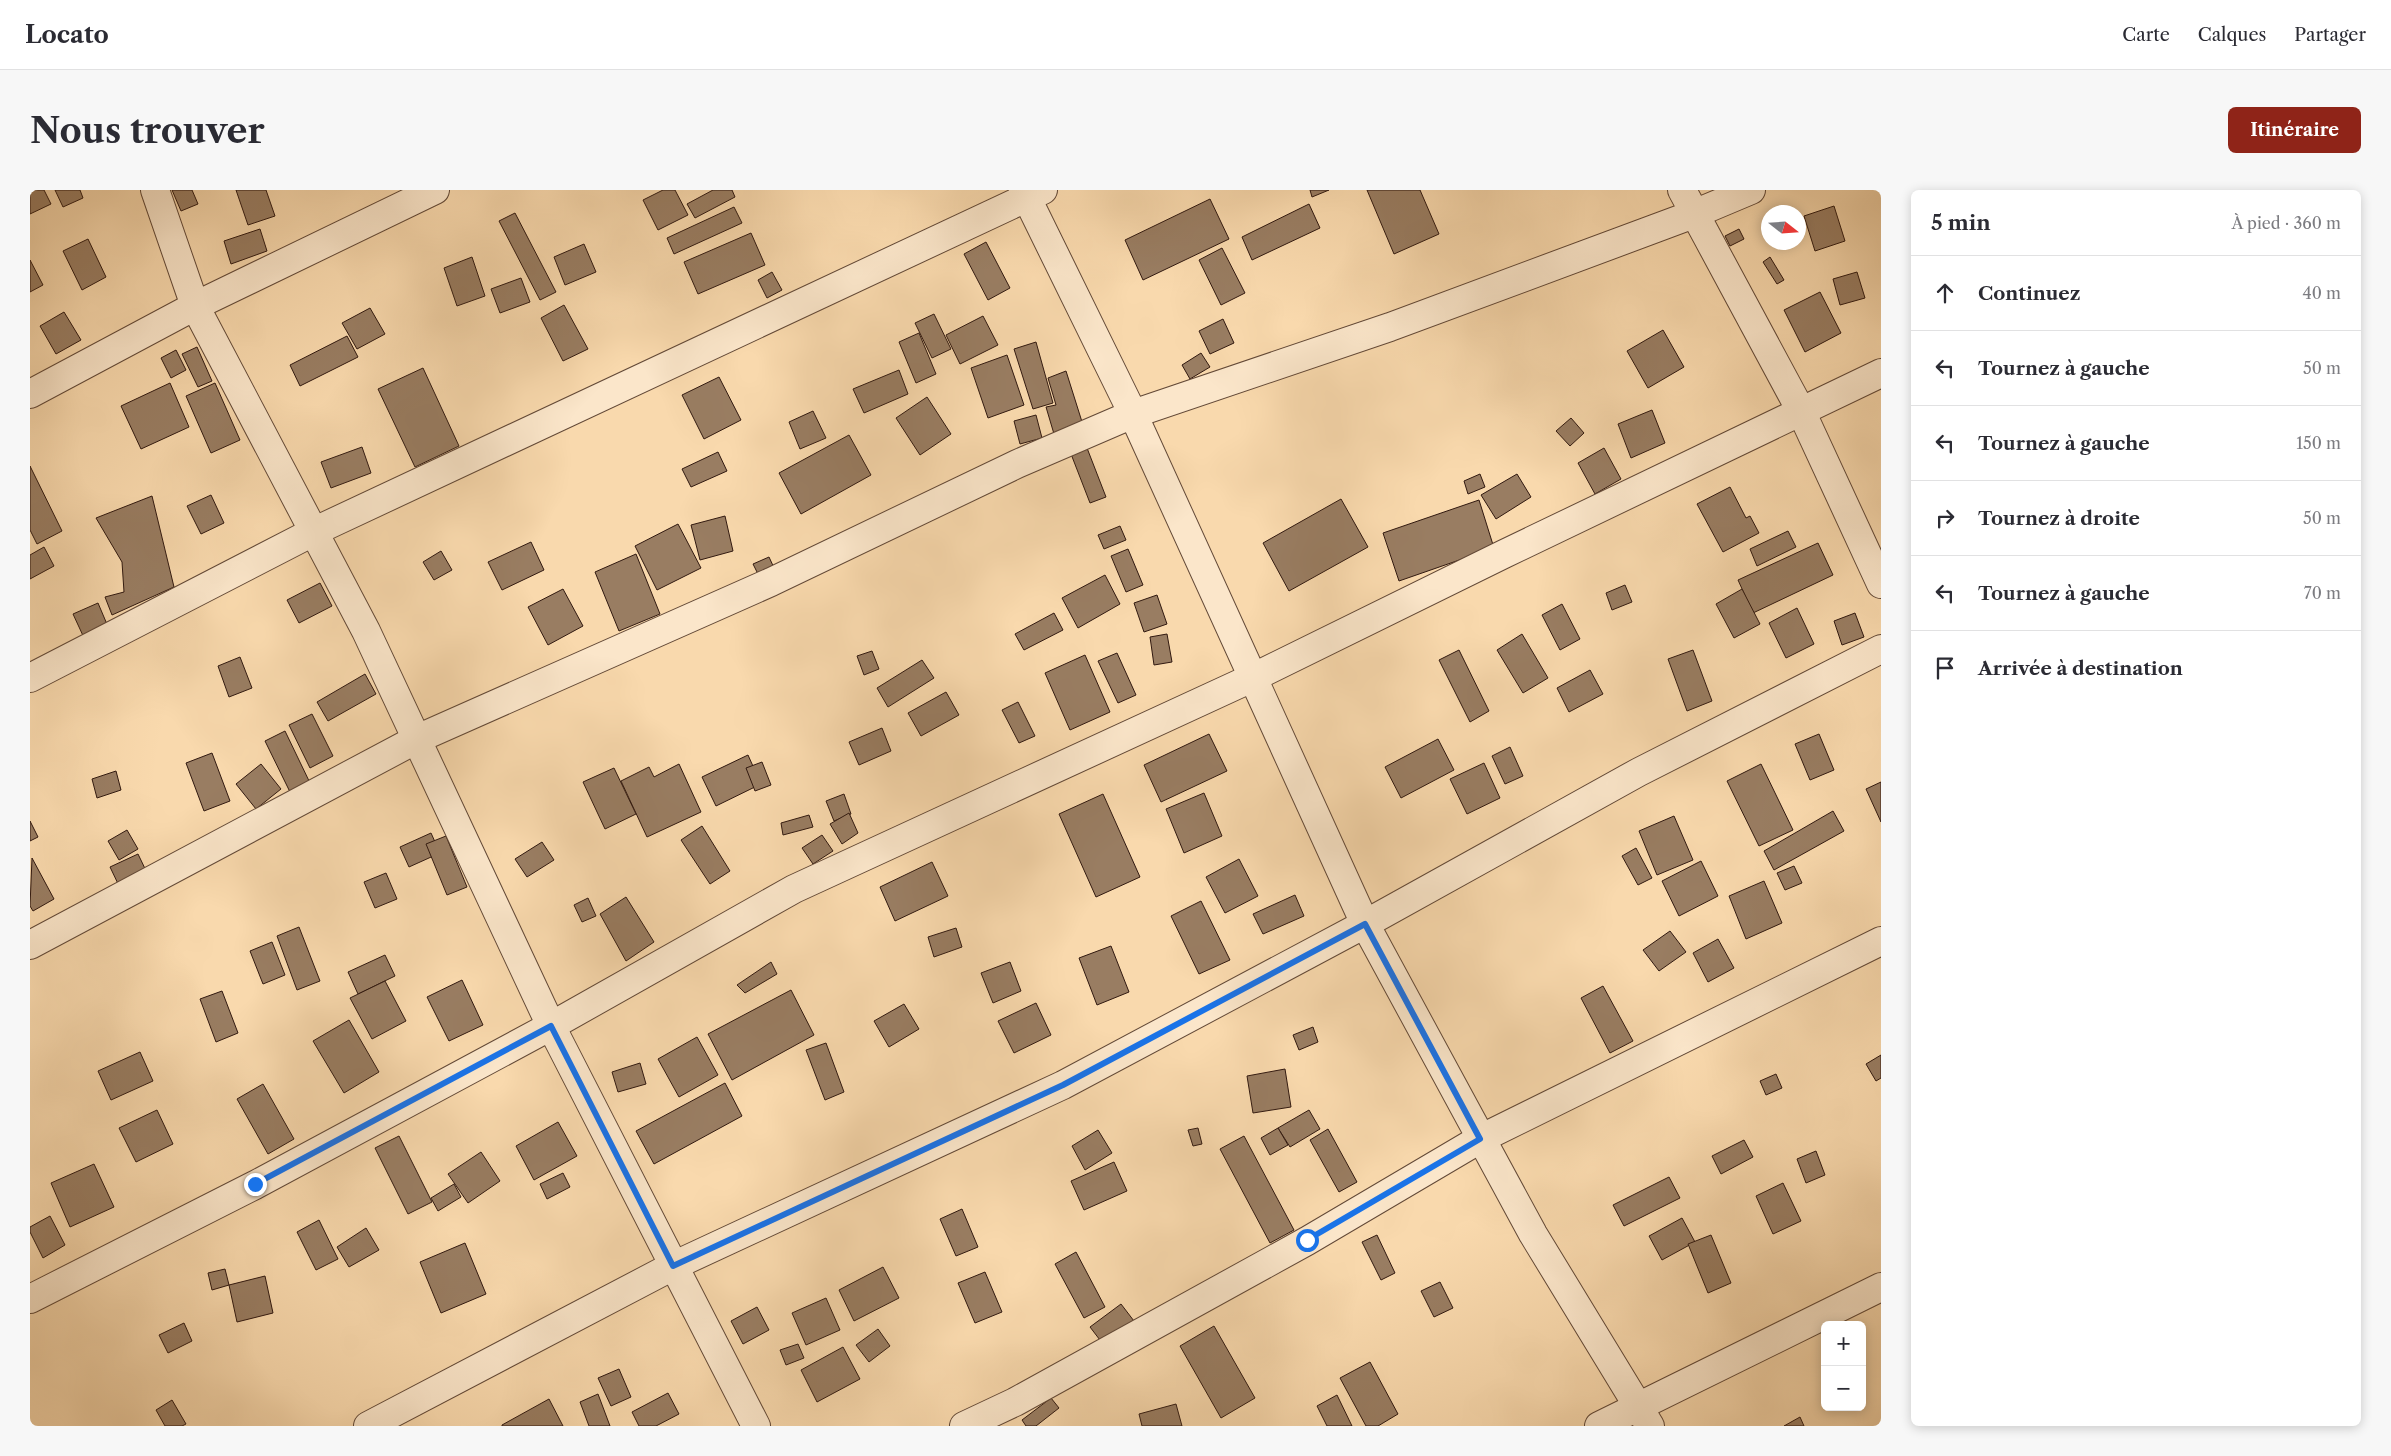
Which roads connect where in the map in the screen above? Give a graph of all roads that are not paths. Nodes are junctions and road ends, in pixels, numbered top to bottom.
1 (155, 190) edge
2 (435, 190) edge
3 (1682, 190) edge
4 (1751, 190) edge
5 (1031, 193) edge
6 (1694, 214) junction
7 (195, 306) junction
8 (1881, 373) edge
9 (30, 394) edge
10 (1800, 411) junction
11 (1133, 414) junction
12 (314, 532) junction
13 (1881, 584) edge
14 (1881, 650) edge
15 (1254, 677) junction
16 (30, 678) edge
17 (416, 739) junction
18 (1365, 924) junction
19 (1881, 941) edge
20 (30, 945) edge
21 (551, 1026) junction
22 (1480, 1139) junction
23 (673, 1266) junction
24 (1881, 1287) edge
25 (30, 1299) edge
26 (1645, 1416) edge
27 (368, 1426) edge
28 (756, 1426) edge
29 (964, 1426) edge
30 (1599, 1426) edge

1 - 7 street
2 - 7 street
3 - 6 street
4 - 6 street
5 - 11 street
5 - 12 street
6 - 10 street
6 - 11 street
7 - 9 street
7 - 12 street
8 - 10 street
10 - 13 street
10 - 15 street
11 - 15 street
11 - 17 street
12 - 16 street
12 - 17 street
14 - 18 street
15 - 18 street
15 - 21 street
17 - 20 street
17 - 21 street
18 - 22 street
18 - 23 street
19 - 22 street
21 - 23 street
21 - 25 street
22 - 26 street
22 - 29 street
23 - 27 street
23 - 28 street
24 - 26 street
26 - 30 street

